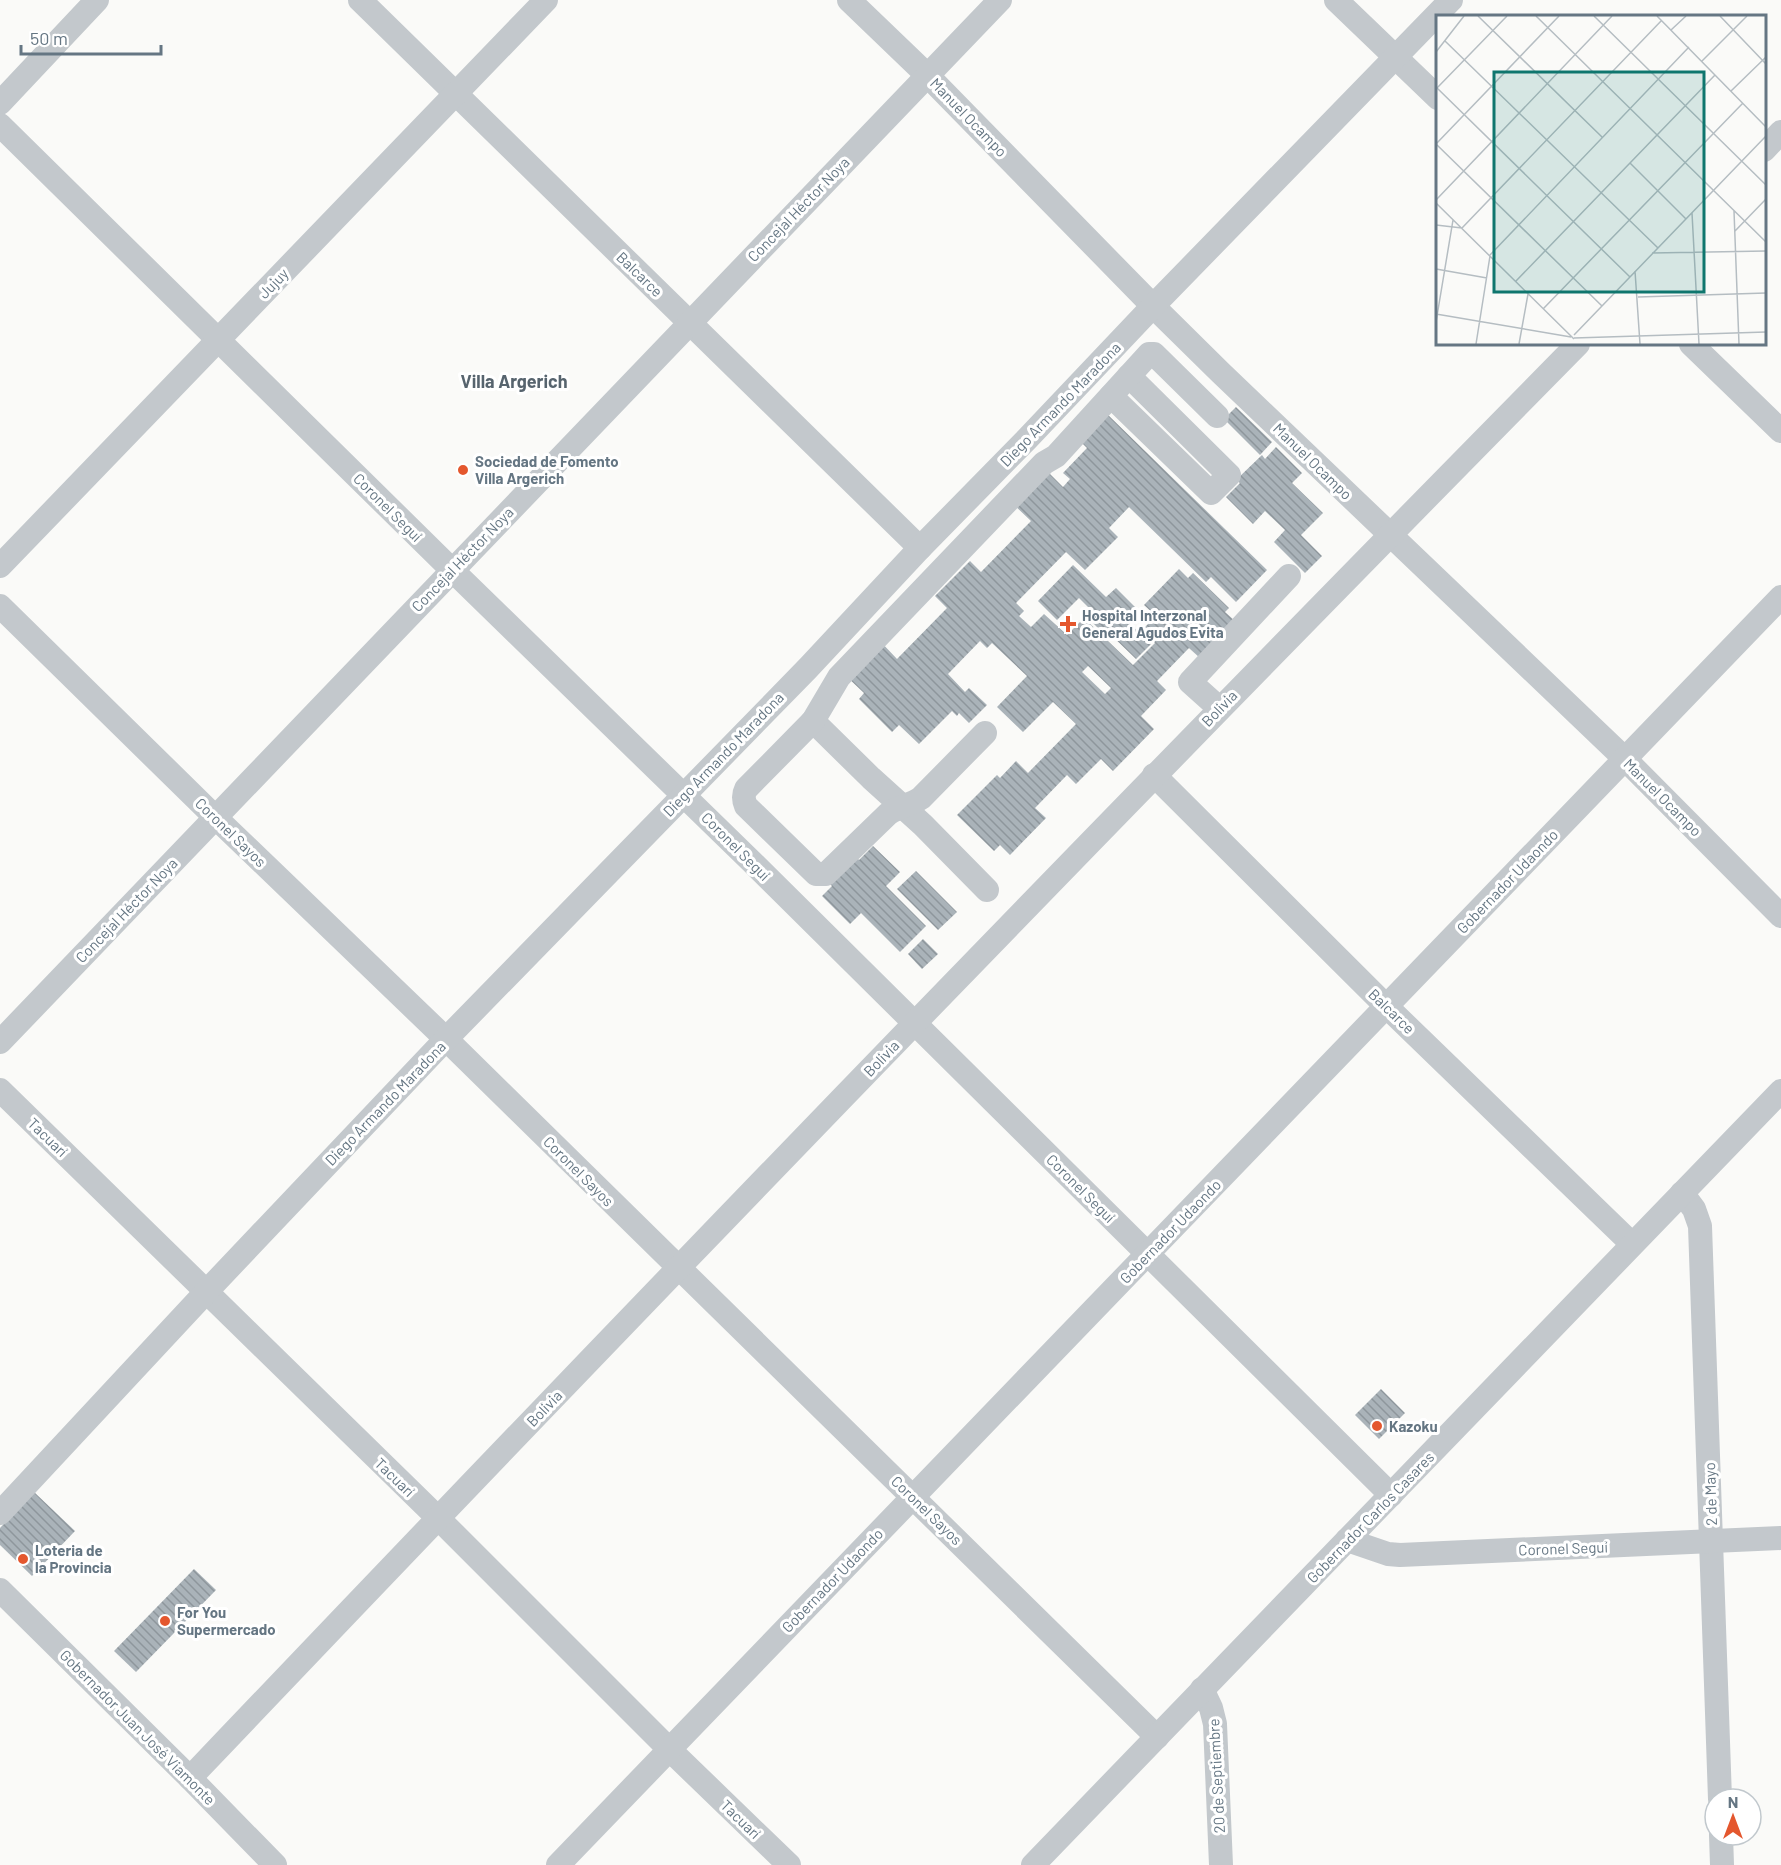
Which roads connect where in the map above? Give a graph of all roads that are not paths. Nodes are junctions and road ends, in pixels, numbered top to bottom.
1 (98, 0) edge
2 (360, 0) edge
3 (546, 0) edge
4 (849, 0) edge
5 (1000, 0) edge
6 (1336, 0) edge
7 (1451, 0) edge
8 (1436, 15) edge
9 (1436, 15) edge
10 (1395, 57) junction
11 (927, 75) junction
12 (455, 93) junction
13 (1436, 97) edge
14 (0, 103) edge
15 (0, 125) edge
16 (1781, 132) edge
17 (1766, 148) edge
18 (1153, 306) junction
19 (689, 322) junction
20 (219, 340) junction
21 (1577, 345) edge
22 (1692, 345) edge
23 (1221, 373) junction
24 (1129, 376) junction
25 (1111, 396) junction
26 (1198, 398) junction
27 (1217, 416) dead end
28 (1175, 422) junction
29 (1781, 431) edge
30 (1027, 439) junction
31 (1157, 441) junction
32 (1049, 461) junction
33 (1390, 534) junction
34 (920, 548) junction
35 (0, 566) edge
36 (452, 570) junction
37 (1289, 576) dead end
38 (1781, 597) edge
39 (0, 606) edge
40 (808, 668) junction
41 (831, 689) junction
42 (1219, 708) junction
43 (813, 721) junction
44 (986, 733) dead end
45 (1625, 759) junction
46 (1154, 776) junction
47 (683, 794) junction
48 (904, 806) junction
49 (215, 817) junction
50 (776, 836) junction
51 (751, 861) junction
52 (987, 890) dead end
53 (1781, 916) edge
54 (1386, 1006) junction
55 (915, 1024) junction
56 (446, 1039) junction
57 (0, 1042) edge
58 (0, 1090) edge
59 (1781, 1091) edge
60 (1682, 1193) junction
61 (1632, 1245) junction
62 (1149, 1254) junction
63 (678, 1269) junction
64 (206, 1292) junction
65 (1391, 1495) junction
66 (913, 1496) junction
67 (0, 1513) edge
68 (438, 1518) junction
69 (1781, 1538) edge
70 (1347, 1540) junction
71 (1712, 1542) junction
72 (0, 1590) edge
73 (1202, 1689) junction
74 (1157, 1737) junction
75 (669, 1749) junction
76 (190, 1778) junction
77 (1720, 1787) edge
78 (1721, 1847) edge
79 (275, 1865) edge
80 (558, 1865) edge
81 (789, 1865) edge
82 (1033, 1865) edge
83 (1221, 1865) edge
84 (1722, 1865) edge

1 - 14 street
2 - 12 street, Balcarce
3 - 12 street, Jujuy
4 - 11 street, Manuel Ocampo
5 - 11 street, Concejal Héctor Noya
6 - 10 street
7 - 8 street, Diego Armando Maradona
9 - 10 street, Diego Armando Maradona
10 - 13 street
10 - 18 street, Diego Armando Maradona
11 - 18 street, Manuel Ocampo
11 - 19 street, Concejal Héctor Noya
12 - 19 street, Balcarce
12 - 20 street, Jujuy
15 - 20 street, Coronel Seguí
16 - 17 street
18 - 23 street, Manuel Ocampo
18 - 30 street, Diego Armando Maradona
19 - 34 street, Balcarce
19 - 36 street, Concejal Héctor Noya
20 - 35 street, Jujuy
20 - 36 street, Coronel Seguí
21 - 33 street, Bolivia
22 - 29 street
23 - 26 street
23 - 33 street, Manuel Ocampo
24 - 25 street
24 - 26 street
24 - 28 street
25 - 31 street
25 - 32 street
26 - 27 street
26 - 28 street
28 - 31 street
28 - 31 street
30 - 32 street
30 - 34 street, Diego Armando Maradona
32 - 41 street
33 - 42 street, Bolivia
33 - 45 street, Manuel Ocampo
34 - 40 street, Diego Armando Maradona
36 - 47 street, Coronel Seguí
36 - 49 street, Concejal Héctor Noya
37 - 42 street
38 - 45 street, Gobernador Udaondo
39 - 49 street, Coronel Sayos
40 - 41 street
40 - 47 street, Diego Armando Maradona
41 - 43 street
42 - 46 street, Bolivia
43 - 48 street
43 - 50 street
44 - 48 street
45 - 53 street, Manuel Ocampo
45 - 54 street, Gobernador Udaondo
46 - 54 street, Balcarce
46 - 55 street, Bolivia
47 - 51 street, Coronel Seguí
47 - 56 street, Diego Armando Maradona
48 - 50 street
48 - 52 street
49 - 56 street, Coronel Sayos
49 - 57 street, Concejal Héctor Noya
50 - 51 street
51 - 55 street, Coronel Seguí
54 - 61 street, Balcarce
54 - 62 street, Gobernador Udaondo
55 - 62 street, Coronel Seguí
55 - 63 street, Bolivia
56 - 63 street, Coronel Sayos
56 - 64 street, Diego Armando Maradona
58 - 64 street, Tacuarí
59 - 60 street, Gobernador Carlos Casares
60 - 61 street, Gobernador Carlos Casares
60 - 71 street, 2 de Mayo
61 - 65 street, Gobernador Carlos Casares
62 - 65 street, Coronel Seguí
62 - 66 street, Gobernador Udaondo
63 - 66 street, Coronel Sayos
63 - 68 street, Bolivia
64 - 67 street, Diego Armando Maradona
64 - 68 street, Tacuarí
65 - 70 street, Gobernador Carlos Casares
66 - 74 street, Coronel Sayos
66 - 75 street, Gobernador Udaondo
68 - 75 street, Tacuarí
68 - 76 street, Bolivia
69 - 71 street, Coronel Seguí
70 - 71 street, Coronel Seguí
70 - 73 street, Gobernador Carlos Casares
71 - 77 street, 2 de Mayo
72 - 76 street, Gobernador Juan José Viamonte
73 - 74 street, Gobernador Carlos Casares
73 - 83 street, 20 de Septiembre
74 - 82 street, Gobernador Carlos Casares
75 - 80 street, Gobernador Udaondo
75 - 81 street, Tacuarí
76 - 79 street, Gobernador Juan José Viamonte
78 - 84 street

